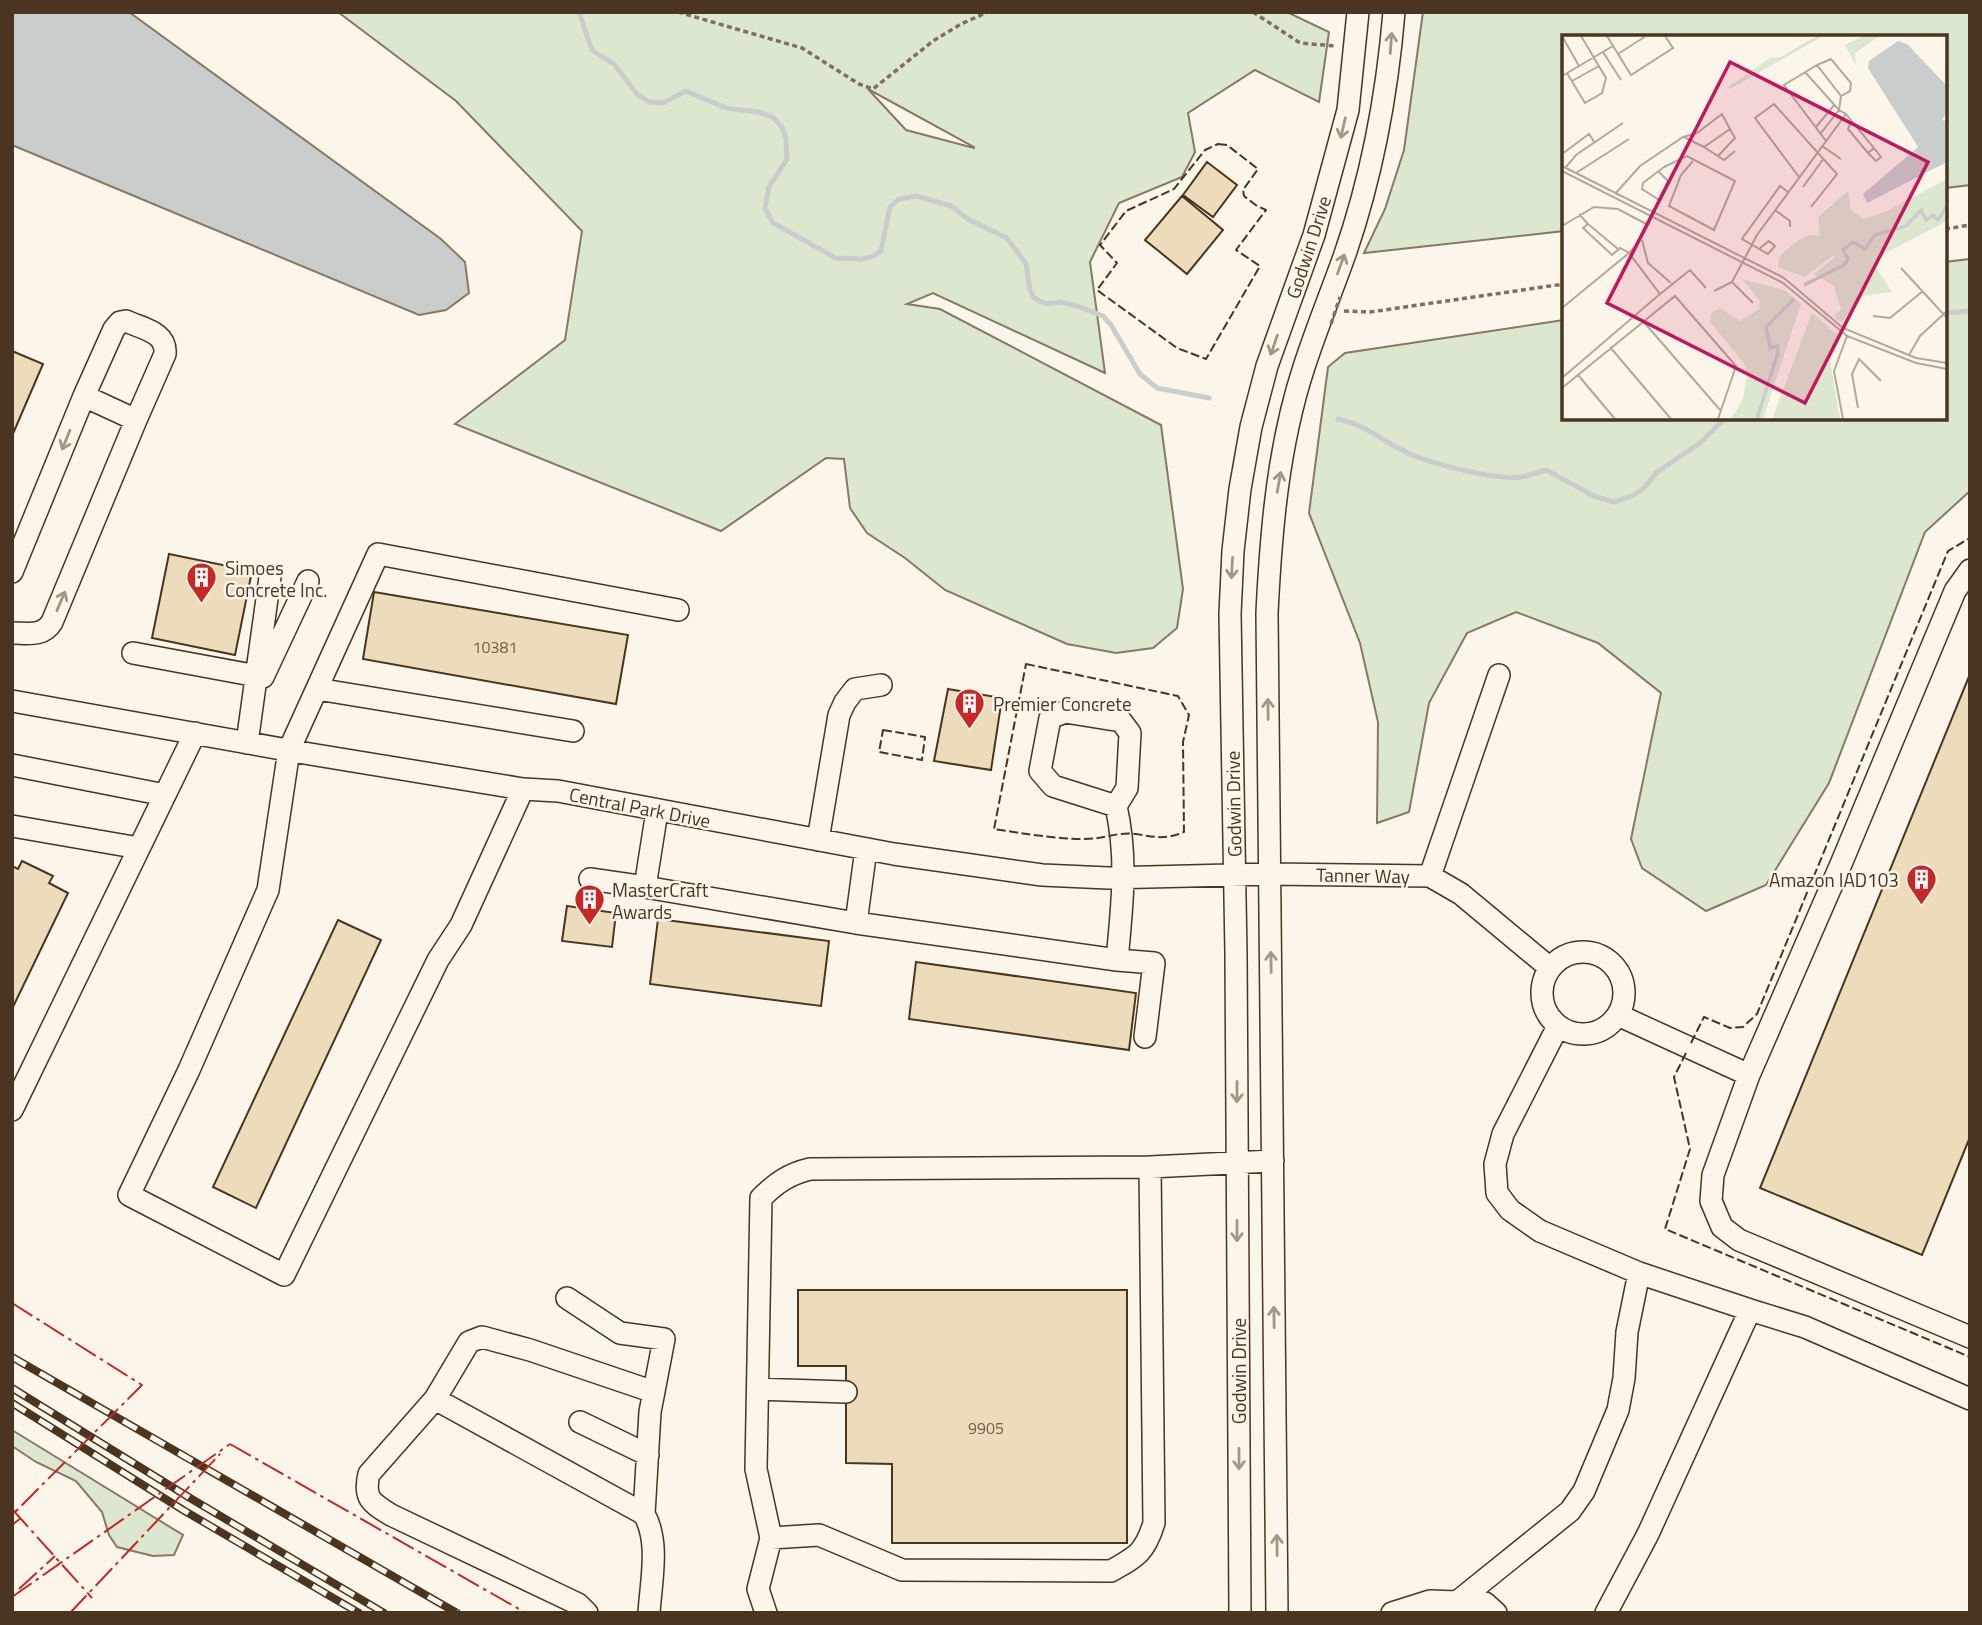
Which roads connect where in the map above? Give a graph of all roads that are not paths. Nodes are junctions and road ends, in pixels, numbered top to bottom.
1 (1358, 12) edge
2 (1394, 12) edge
3 (84, 396) junction
4 (136, 420) junction
5 (1970, 570) edge
6 (12, 572) edge
7 (270, 577) dead end
8 (308, 581) dead end
9 (678, 610) dead end
10 (12, 633) edge
11 (133, 653) dead end
12 (1499, 675) dead end
13 (257, 676) junction
14 (881, 685) dead end
15 (317, 689) junction
16 (253, 698) junction
17 (12, 701) edge
18 (573, 731) dead end
19 (195, 733) junction
20 (247, 743) junction
21 (289, 750) junction
22 (12, 765) edge
23 (523, 789) junction
24 (164, 795) junction
25 (1116, 806) junction
26 (657, 811) junction
27 (12, 825) edge
28 (818, 840) junction
29 (139, 848) junction
30 (866, 849) junction
31 (1234, 874) junction
32 (1270, 874) junction
33 (1430, 876) junction
34 (1124, 877) junction
35 (590, 879) dead end
36 (645, 887) junction
37 (856, 923) junction
38 (1117, 960) junction
39 (1550, 968) junction
40 (1618, 1015) junction
41 (1558, 1026) junction
42 (1145, 1037) dead end
43 (1749, 1075) junction
44 (12, 1110) edge
45 (1273, 1161) junction
46 (1237, 1163) junction
47 (1150, 1167) junction
48 (1639, 1273) junction
49 (567, 1298) dead end
50 (1750, 1310) junction
51 (1970, 1337) edge
52 (758, 1389) junction
53 (654, 1392) junction
54 (846, 1392) dead end
55 (435, 1399) junction
56 (1970, 1399) edge
57 (580, 1422) dead end
58 (648, 1455) junction
59 (644, 1514) junction
60 (771, 1538) junction
61 (1457, 1602) junction
62 (587, 1613) edge
63 (649, 1613) edge
64 (766, 1613) edge
65 (1240, 1613) edge
66 (1278, 1613) edge
67 (1392, 1613) edge
68 (1496, 1613) edge
69 (1606, 1613) edge

1 -> 31 street, Godwin Drive
32 -> 2 street, Godwin Drive
3 - 4 street
3 - 4 street
3 -> 6 street
10 -> 4 street
5 - 43 street
7 - 13 street
8 - 16 street
9 - 15 street
11 - 13 street
12 - 33 street
13 - 16 street
14 - 28 street
15 - 18 street
15 - 21 street
16 - 20 street
17 - 19 street, Central Park Drive
19 - 20 street, Central Park Drive
19 - 24 street
20 - 21 street, Central Park Drive
21 - 23 street, Central Park Drive
21 - 23 street
22 - 24 street
23 - 26 street, Central Park Drive
24 - 29 street
25 - 25 street
25 - 34 street
26 - 28 street, Central Park Drive
26 - 36 street
27 - 29 street
28 - 30 street, Central Park Drive
29 - 44 street
30 - 34 street, Central Park Drive
30 - 37 street
31 - 32 street, Central Park Drive
31 - 34 street, Central Park Drive
31 -> 46 street, Godwin Drive
32 - 33 street, Tanner Way
45 -> 32 street, Godwin Drive
33 - 39 street, Tanner Way
34 - 38 street
35 - 36 street
36 - 37 street
37 - 38 street
38 - 42 street
39 - 40 street
39 - 41 street
40 - 41 street
40 - 43 street
41 - 48 street
43 - 51 street
45 - 46 street
66 -> 45 street, Godwin Drive
46 - 47 street
46 -> 65 street, Godwin Drive
47 - 52 street
47 - 60 street
48 - 50 street
48 - 61 street
49 - 53 street
50 - 56 street
50 - 69 street
52 - 54 street
52 - 60 street
53 - 55 street
53 - 58 street
55 - 59 street
55 - 62 street
57 - 58 street
58 - 59 street
59 - 63 street
60 - 64 street
61 - 67 street
61 - 68 street

